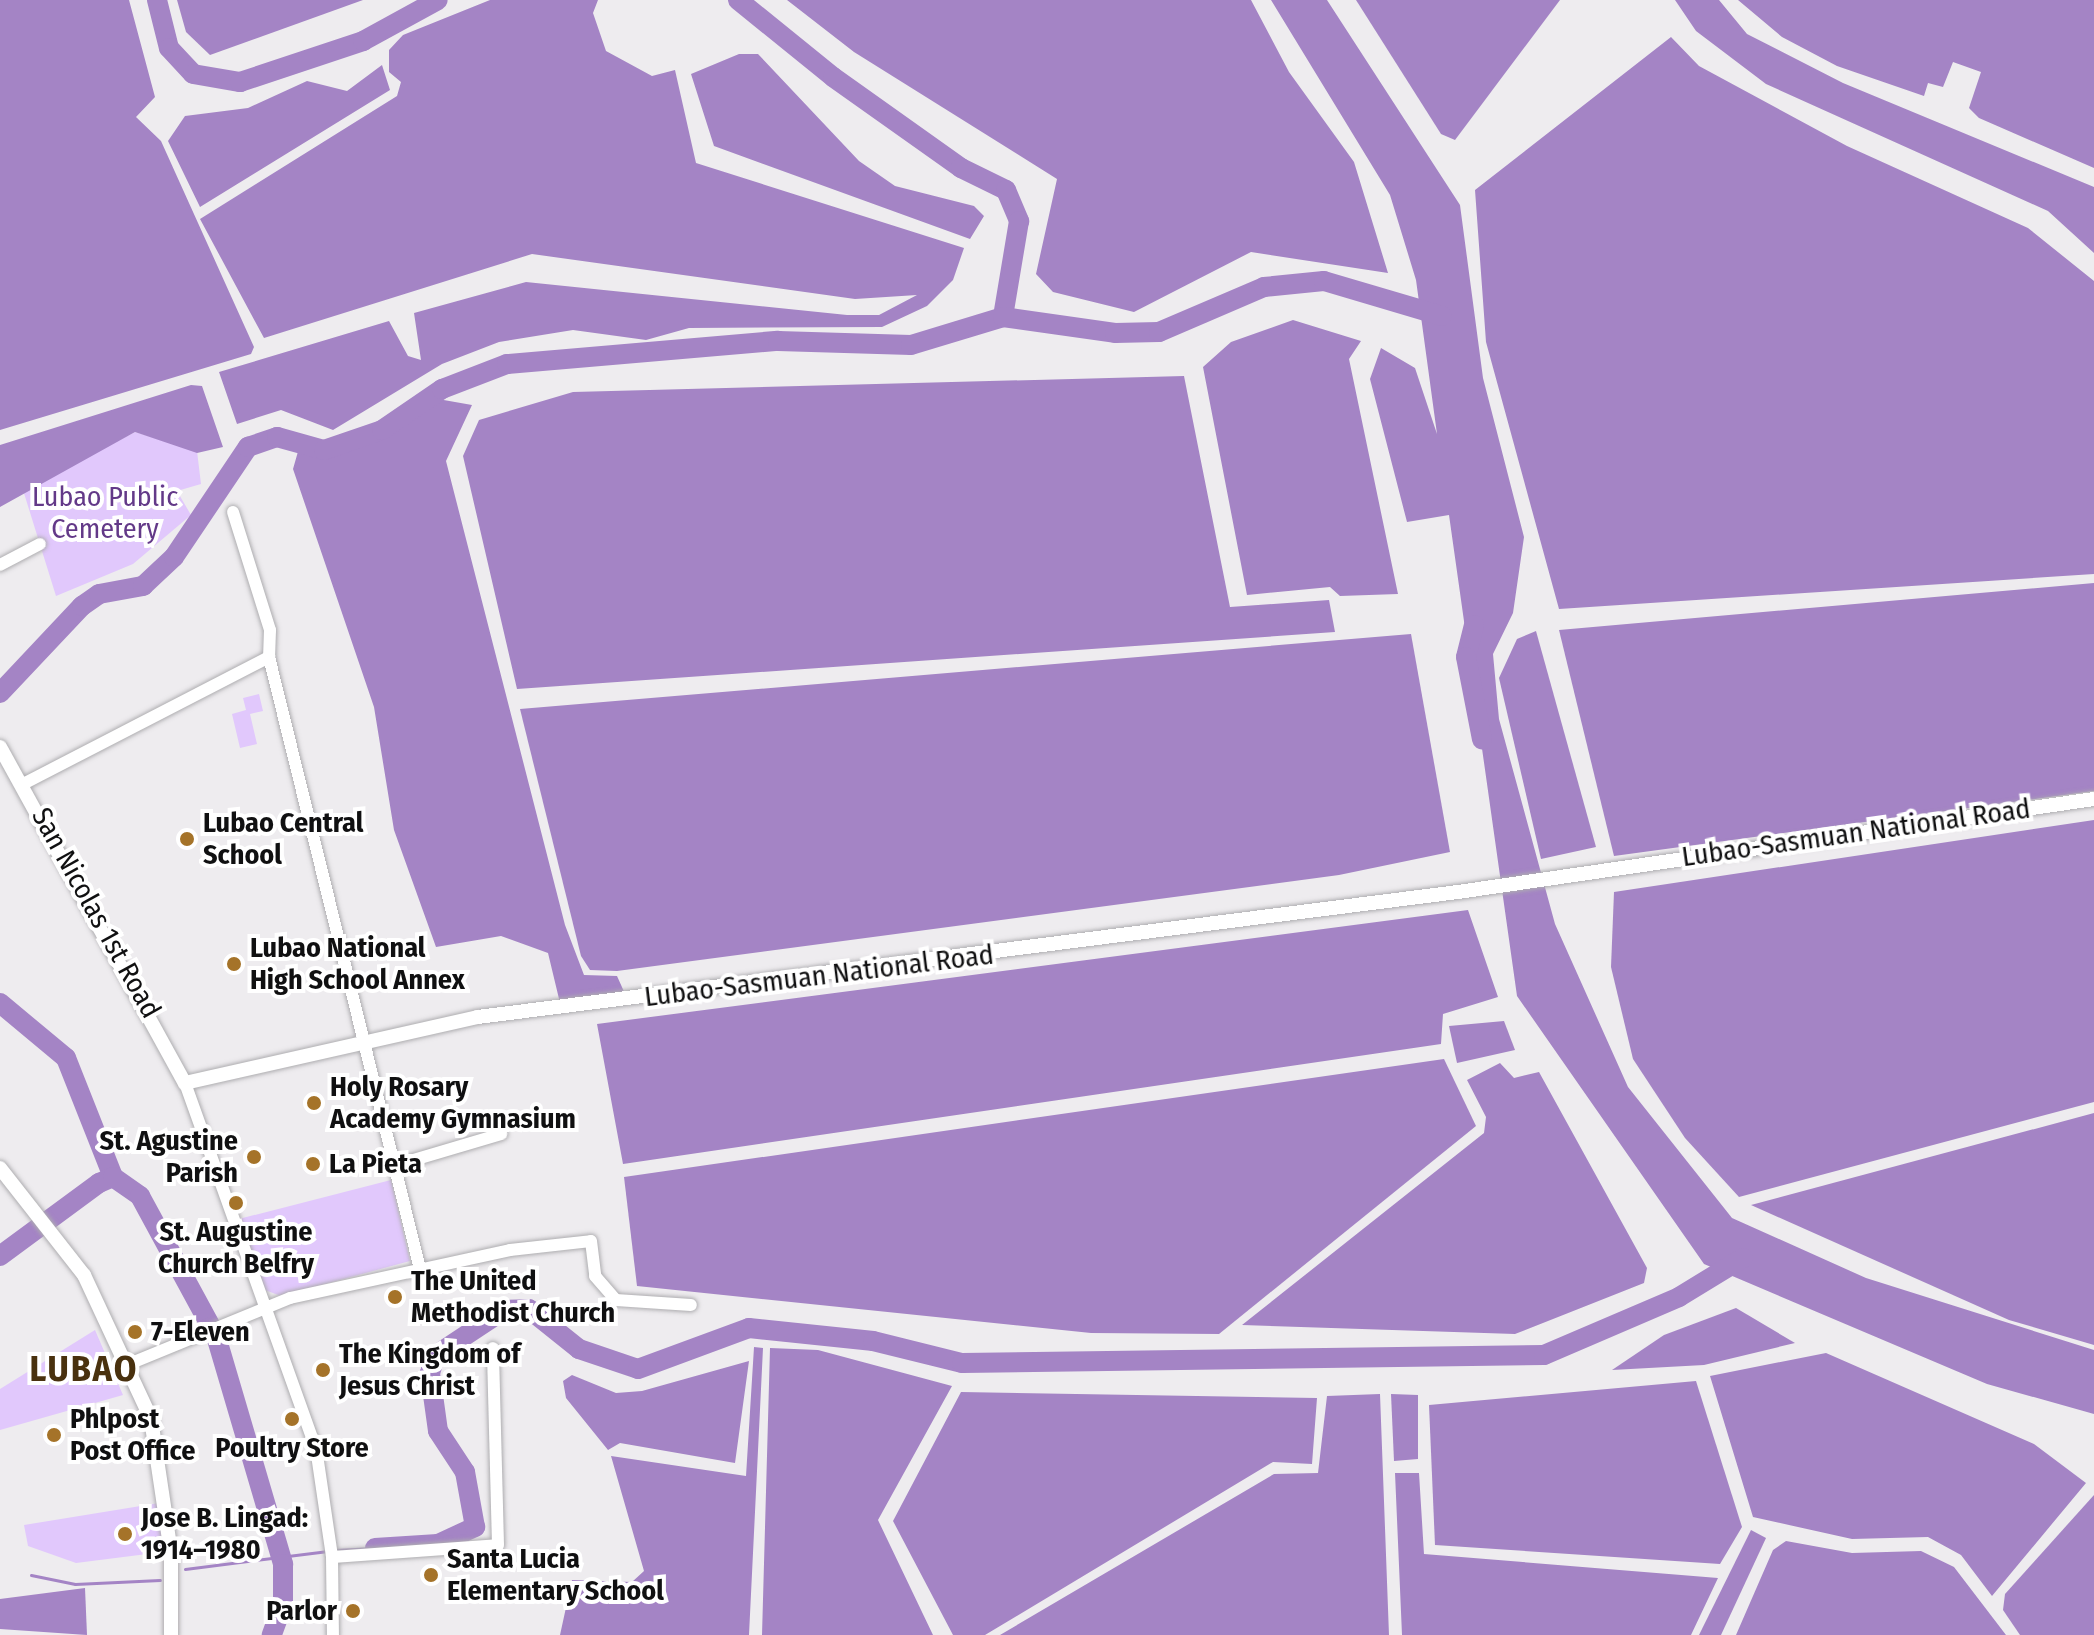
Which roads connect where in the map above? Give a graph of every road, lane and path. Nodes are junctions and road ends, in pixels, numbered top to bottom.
1 (233, 512) dead end
2 (40, 544) dead end
3 (0, 565) edge
4 (269, 657) junction
5 (0, 747) edge
6 (25, 783) junction
7 (2094, 799) edge
8 (364, 1038) junction
9 (185, 1083) junction
10 (501, 1134) dead end
11 (393, 1166) junction
12 (0, 1168) edge
13 (419, 1265) junction
14 (691, 1305) dead end
15 (264, 1308) junction
16 (493, 1348) dead end
17 (129, 1364) junction
18 (331, 1551) junction
19 (171, 1635) edge
20 (333, 1635) edge

1 - 4 street
2 - 3 street
4 - 6 street
4 - 8 street
5 - 6 main road, San Nicolas 1st Road
6 - 9 main road, San Nicolas 1st Road
7 - 8 main road, Lubao-Sasmuan National Road
8 - 9 main road, Lubao-Sasmuan National Road
8 - 11 street
9 - 15 street
10 - 11 street
11 - 13 street
12 - 17 main road
13 - 14 street
13 - 15 street
15 - 17 street
15 - 18 street
16 - 18 street
17 - 19 main road
18 - 20 street

